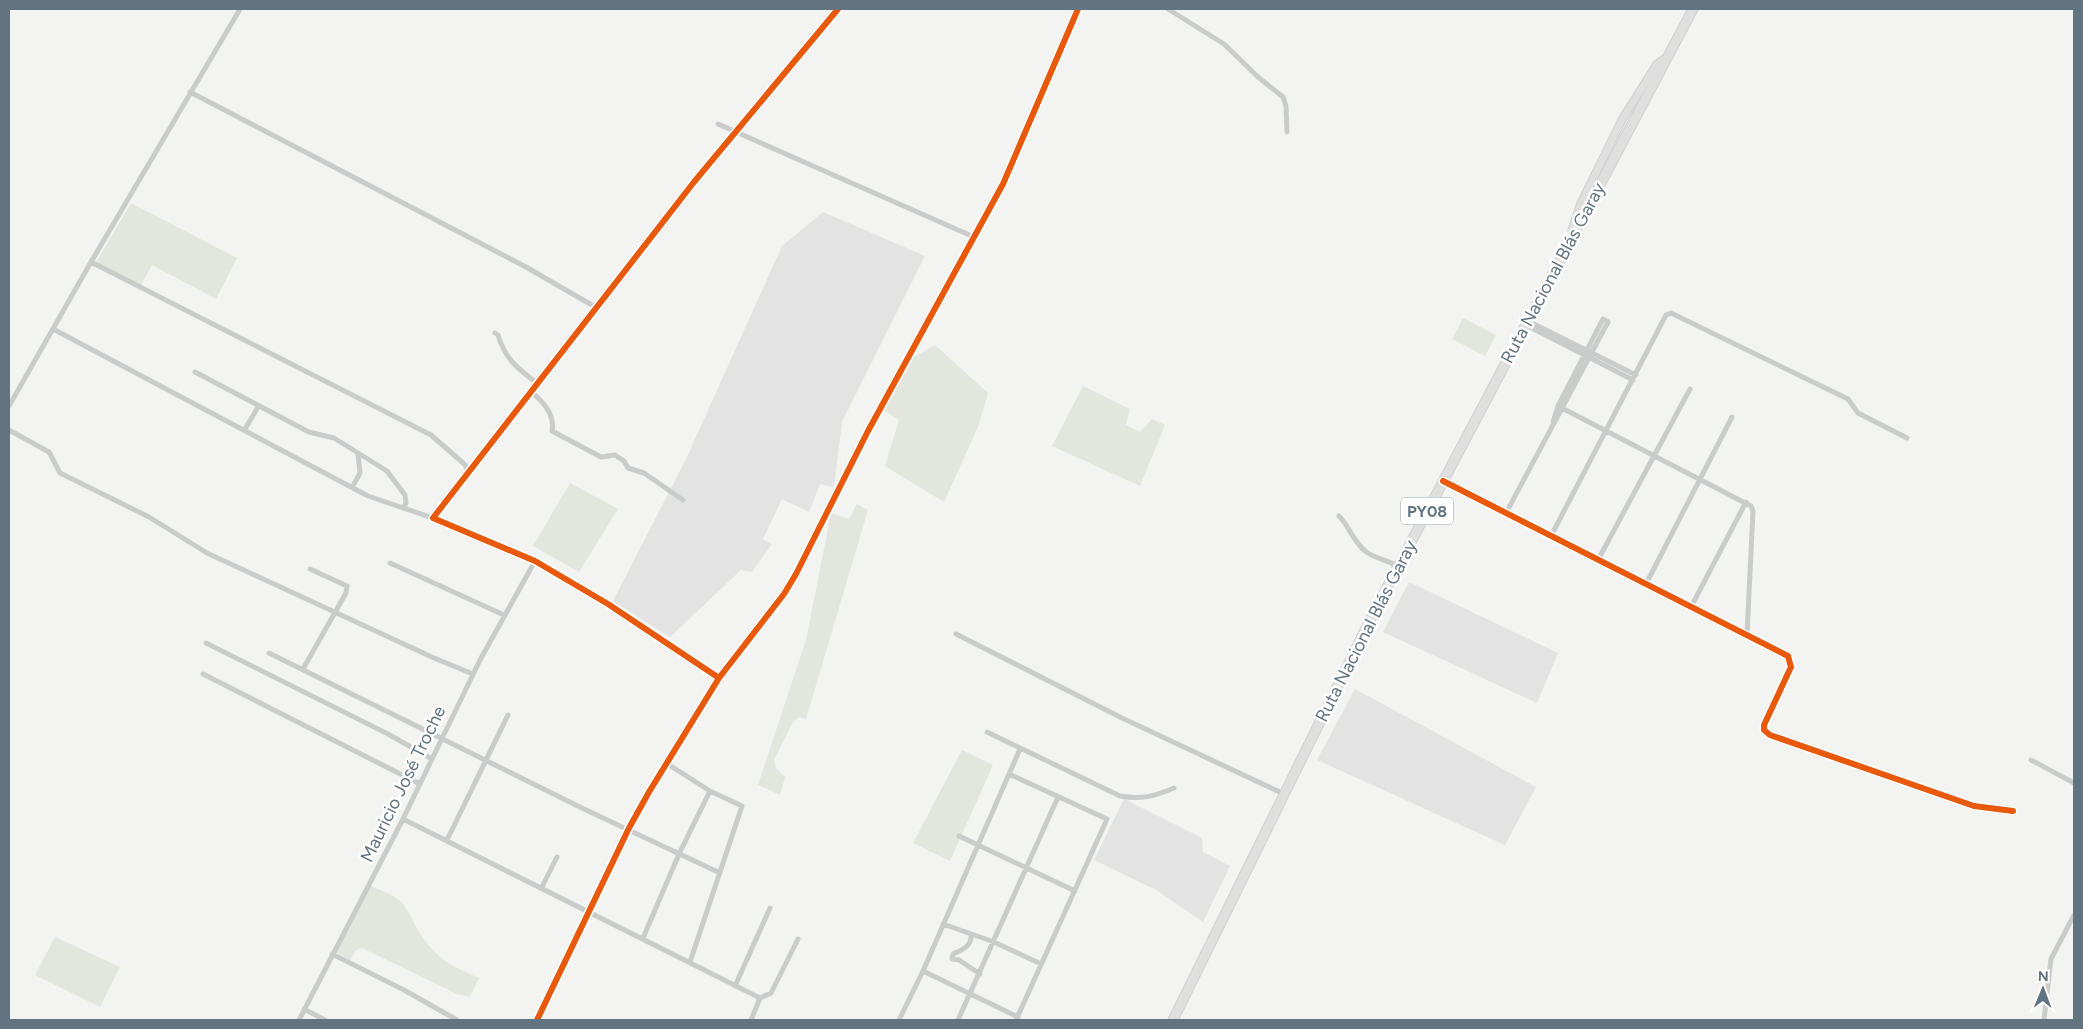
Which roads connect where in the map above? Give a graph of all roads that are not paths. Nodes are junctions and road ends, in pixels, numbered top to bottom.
1 (240, 9) edge
2 (838, 9) edge
3 (1078, 9) edge
4 (1168, 9) edge
5 (1694, 9) edge
6 (190, 92) junction
7 (718, 124) dead end
8 (1287, 132) dead end
9 (736, 134) junction
10 (974, 236) junction
11 (90, 262) junction
12 (597, 308) junction
13 (1527, 323) junction
14 (53, 329) junction
15 (495, 333) dead end
16 (1588, 354) junction
17 (195, 372) dead end
18 (1634, 377) junction
19 (536, 383) junction
20 (1690, 388) dead end
21 (530, 392) junction
22 (9, 406) edge
23 (1558, 406) junction
24 (258, 407) junction
25 (1563, 409) junction
26 (1732, 417) dead end
27 (1553, 422) junction
28 (245, 429) junction
29 (9, 430) edge
30 (1607, 431) junction
31 (1907, 438) dead end
32 (357, 454) junction
33 (1653, 455) junction
34 (467, 473) junction
35 (1700, 479) junction
36 (1443, 481) junction
37 (352, 486) junction
38 (683, 500) dead end
39 (1746, 502) junction
40 (402, 508) junction
41 (1506, 513) junction
42 (1339, 516) dead end
43 (433, 518) junction
44 (1551, 536) junction
45 (1598, 560) junction
46 (535, 561) junction
47 (390, 563) dead end
48 (1398, 567) junction
49 (310, 569) dead end
50 (1646, 584) junction
51 (1691, 607) junction
52 (335, 613) junction
53 (504, 615) junction
54 (956, 634) dead end
55 (1747, 635) junction
56 (206, 643) dead end
57 (269, 653) dead end
58 (303, 669) junction
59 (203, 674) dead end
60 (473, 674) junction
61 (719, 678) junction
62 (508, 715) dead end
63 (987, 732) dead end
64 (442, 739) junction
65 (1020, 749) junction
66 (432, 759) junction
67 (486, 760) junction
68 (2031, 760) dead end
69 (666, 763) junction
70 (1009, 774) junction
71 (2074, 783) edge
72 (420, 784) junction
73 (1174, 788) dead end
74 (710, 791) junction
75 (1284, 794) junction
76 (1058, 797) junction
77 (2013, 811) dead end
78 (403, 818) junction
79 (628, 831) junction
80 (959, 836) dead end
81 (447, 840) junction
82 (978, 844) junction
83 (679, 854) junction
84 (557, 857) dead end
85 (1026, 868) junction
86 (720, 873) junction
87 (542, 887) junction
88 (1075, 891) junction
89 (770, 908) dead end
90 (590, 911) junction
91 (2074, 915) edge
92 (943, 924) junction
93 (971, 935) junction
94 (643, 938) junction
95 (798, 939) dead end
96 (994, 942) junction
97 (332, 954) junction
98 (690, 962) junction
99 (1041, 964) junction
100 (923, 971) junction
101 (980, 974) junction
102 (735, 986) junction
103 (970, 995) junction
104 (760, 998) junction
105 (304, 1009) junction
106 (1017, 1019) edge
107 (299, 1020) edge
108 (325, 1020) edge
109 (457, 1020) edge
110 (537, 1020) edge
111 (751, 1020) edge
112 (899, 1020) edge
113 (958, 1020) edge
114 (1173, 1020) edge
115 (2044, 1020) edge

1 - 6 street
2 - 9 street
3 - 10 street
4 - 8 street
5 - 13 highway, Ruta Nacional Blás Garay / PY08
6 - 11 street
6 - 12 street
7 - 9 street
9 - 10 street
9 - 12 street
10 - 61 street
11 - 14 street
11 - 34 street
12 - 19 street
13 - 16 street
13 - 36 highway, Ruta Nacional Blás Garay / PY08
14 - 22 street
14 - 28 street
15 - 19 street
16 - 16 street
16 - 18 street
16 - 23 street
16 - 25 street
17 - 24 street
18 - 30 street
18 - 31 street
19 - 21 street
20 - 33 street
21 - 34 street
21 - 38 street
23 - 25 street
23 - 27 street
24 - 28 street
24 - 32 street
25 - 27 street
25 - 30 street
26 - 35 street
27 - 41 street
28 - 37 street
29 - 52 street
30 - 33 street
30 - 44 street
32 - 37 street
32 - 40 street
33 - 35 street
33 - 45 street
34 - 43 street
35 - 39 street
35 - 50 street
36 - 41 street
36 - 48 highway, Ruta Nacional Blás Garay / PY08
37 - 40 street
39 - 51 street
39 - 55 street
40 - 43 street
41 - 44 street
42 - 48 street
43 - 46 street
44 - 45 street
45 - 50 street
46 - 53 street, Mauricio José Troche
46 - 61 street
47 - 53 street
48 - 75 highway, Ruta Nacional Blás Garay / PY08
49 - 52 street
50 - 51 street
51 - 55 street
52 - 58 street
52 - 60 street
53 - 60 street, Mauricio José Troche
54 - 75 street
55 - 77 street
56 - 66 street
57 - 58 street
58 - 64 street
59 - 72 street
60 - 64 street, Mauricio José Troche
61 - 69 street
62 - 67 street
63 - 65 street
64 - 66 street, Mauricio José Troche
64 - 67 street
65 - 70 street
65 - 73 street
66 - 72 street, Mauricio José Troche
67 - 79 street
67 - 81 street
68 - 71 street
69 - 74 street
69 - 79 street
70 - 76 street
70 - 82 street
72 - 78 street, Mauricio José Troche
74 - 83 street
74 - 86 street
75 - 114 highway, Ruta Nacional Blás Garay / PY08
76 - 85 street
76 - 88 street
78 - 81 street
78 - 97 street, Mauricio José Troche
79 - 83 street
79 - 90 street
80 - 82 street
81 - 87 street
82 - 85 street
82 - 92 street
83 - 86 street
83 - 94 street
84 - 87 street
85 - 88 street
85 - 96 street
86 - 98 street
87 - 90 street
88 - 99 street
89 - 102 street
90 - 94 street
90 - 110 street
91 - 115 street
92 - 93 street
92 - 100 street
93 - 96 street
93 - 101 street
94 - 98 street
95 - 104 street
96 - 99 street
96 - 101 street
97 - 105 street, Mauricio José Troche
97 - 109 street
98 - 102 street
99 - 106 street
100 - 103 street
100 - 112 street
101 - 103 street
102 - 104 street
103 - 106 street
103 - 113 street
104 - 111 street
105 - 107 street, Mauricio José Troche
105 - 108 street

